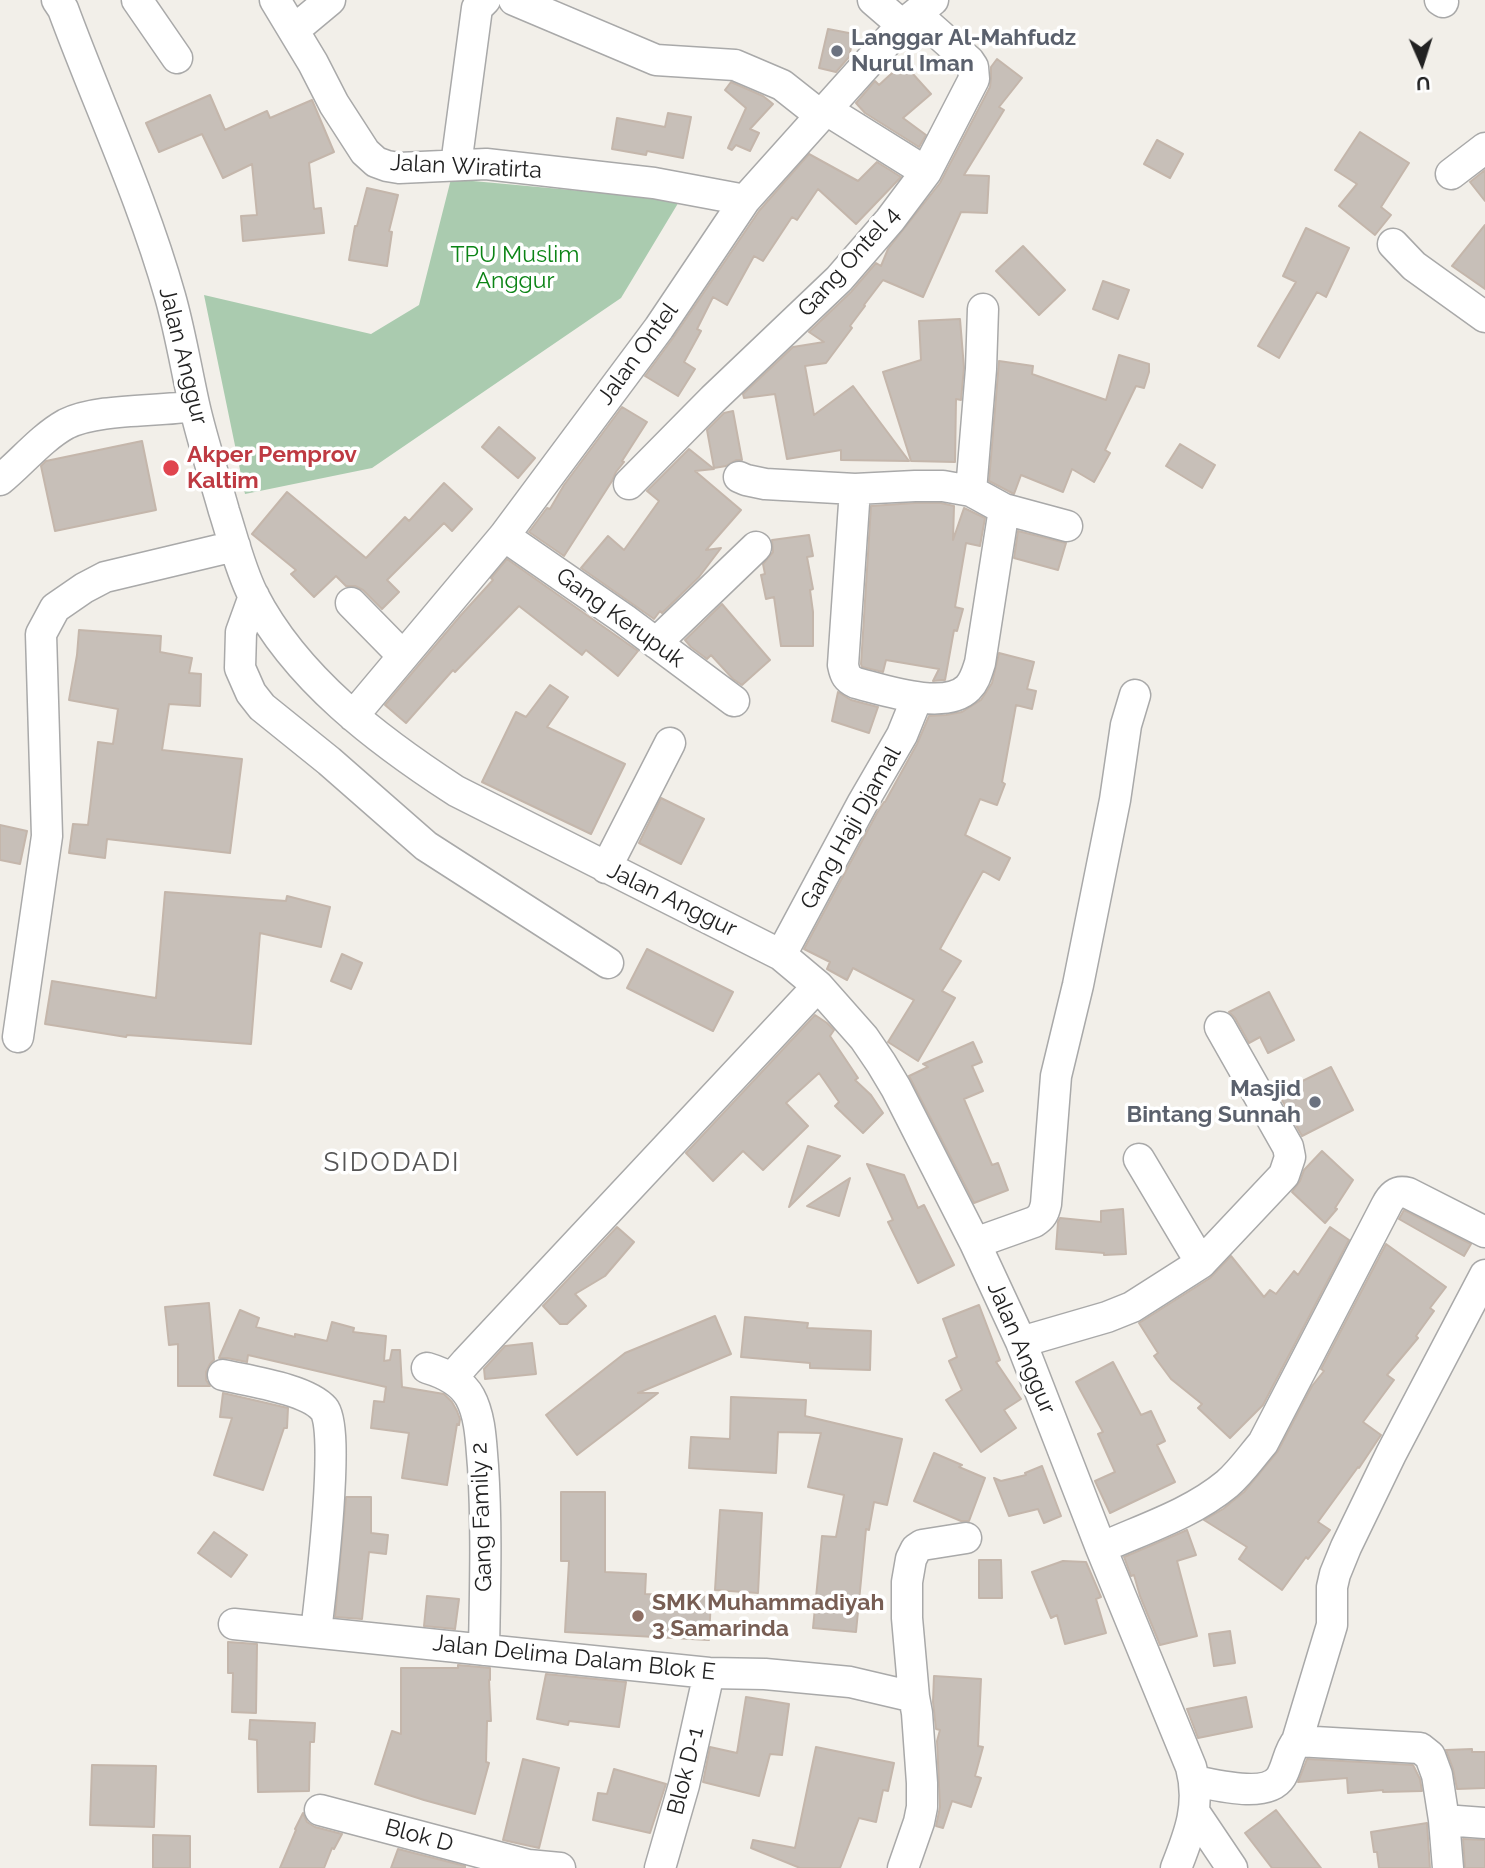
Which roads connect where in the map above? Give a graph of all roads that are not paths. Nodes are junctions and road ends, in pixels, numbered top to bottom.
1 (136, 0) edge
2 (275, 0) edge
3 (330, 0) edge
4 (485, 0) edge
5 (514, 0) edge
6 (873, 0) edge
7 (63, 3) edge
8 (917, 13) edge
9 (294, 30) junction
10 (177, 58) dead end
11 (823, 112) junction
12 (1485, 148) edge
13 (456, 165) junction
14 (926, 172) junction
15 (1451, 173) dead end
16 (745, 200) junction
17 (1393, 244) dead end
18 (983, 309) dead end
19 (1485, 317) edge
20 (194, 406) junction
21 (739, 477) dead end
22 (0, 480) edge
23 (629, 484) dead end
24 (855, 489) junction
25 (971, 491) junction
26 (1004, 509) junction
27 (1067, 526) dead end
28 (504, 536) junction
29 (235, 546) junction
30 (756, 547) dead end
31 (254, 596) junction
32 (351, 603) dead end
33 (656, 643) junction
34 (403, 656) junction
35 (1135, 695) dead end
36 (917, 698) junction
37 (734, 701) dead end
38 (352, 716) junction
39 (670, 744) dead end
40 (606, 868) junction
41 (781, 956) junction
42 (608, 963) dead end
43 (818, 986) junction
44 (1220, 1027) dead end
45 (18, 1037) dead end
46 (1139, 1159) dead end
47 (1485, 1232) edge
48 (975, 1243) junction
49 (1201, 1263) junction
50 (1485, 1275) edge
51 (1021, 1342) junction
52 (223, 1375) dead end
53 (966, 1538) dead end
54 (1101, 1548) junction
55 (234, 1624) dead end
56 (316, 1632) junction
57 (484, 1650) junction
58 (709, 1673) junction
59 (914, 1697) junction
60 (1297, 1741) junction
61 (1195, 1781) junction
62 (320, 1810) dead end
63 (1195, 1813) junction
64 (1444, 1820) junction
65 (1485, 1823) edge
66 (560, 1868) edge
67 (660, 1868) edge
68 (903, 1868) edge
69 (1176, 1868) edge
70 (1232, 1868) edge
71 (1448, 1868) edge

1 - 10 street
2 - 9 street, Jalan Wiratirta
3 - 9 street
4 - 13 street
5 - 11 street
6 - 8 street
7 - 20 street, Jalan Anggur
8 - 11 street, Jalan Ontel
8 - 14 street, Gang Ontel 4
9 - 13 street, Jalan Wiratirta
11 - 14 street
11 - 16 street, Jalan Ontel
12 - 15 street
13 - 16 street, Jalan Wiratirta
14 - 23 street, Gang Ontel 4
16 - 28 street, Jalan Ontel
17 - 19 street
18 - 25 street
20 - 22 street
20 - 29 street, Jalan Anggur
21 - 24 street
24 - 25 street
24 - 36 street
25 - 26 street
26 - 27 street
26 - 36 street
28 - 33 street, Gang Kerupuk
28 - 34 street, Jalan Ontel
29 - 31 street, Jalan Anggur
29 - 45 street
30 - 33 street
31 - 38 street, Jalan Anggur
31 - 42 street
32 - 34 street
33 - 37 street, Gang Kerupuk
34 - 38 street, Jalan Ontel
35 - 48 street
36 - 41 street, Gang Haji Djamal
38 - 40 street, Jalan Anggur
39 - 40 street
40 - 41 street, Jalan Anggur
41 - 43 street, Jalan Anggur
43 - 48 street, Jalan Anggur
43 - 57 street, Gang Family 2
44 - 49 street
46 - 49 street
47 - 54 street
48 - 51 street, Jalan Anggur
49 - 51 street
50 - 60 street
51 - 54 street, Jalan Anggur
52 - 56 street
53 - 59 street
54 - 61 street, Jalan Anggur
55 - 56 street, Jalan Delima Dalam Blok E
56 - 57 street, Jalan Delima Dalam Blok E
57 - 58 street, Jalan Delima Dalam Blok E
58 - 59 street, Jalan Delima Dalam Blok E
58 - 67 street, Blok D-1
59 - 68 street
60 - 61 street
60 - 64 street
61 - 63 street, Jalan Anggur
62 - 66 street, Blok D
63 - 69 street, Jalan Anggur
63 - 70 street
64 - 65 street
64 - 71 street

